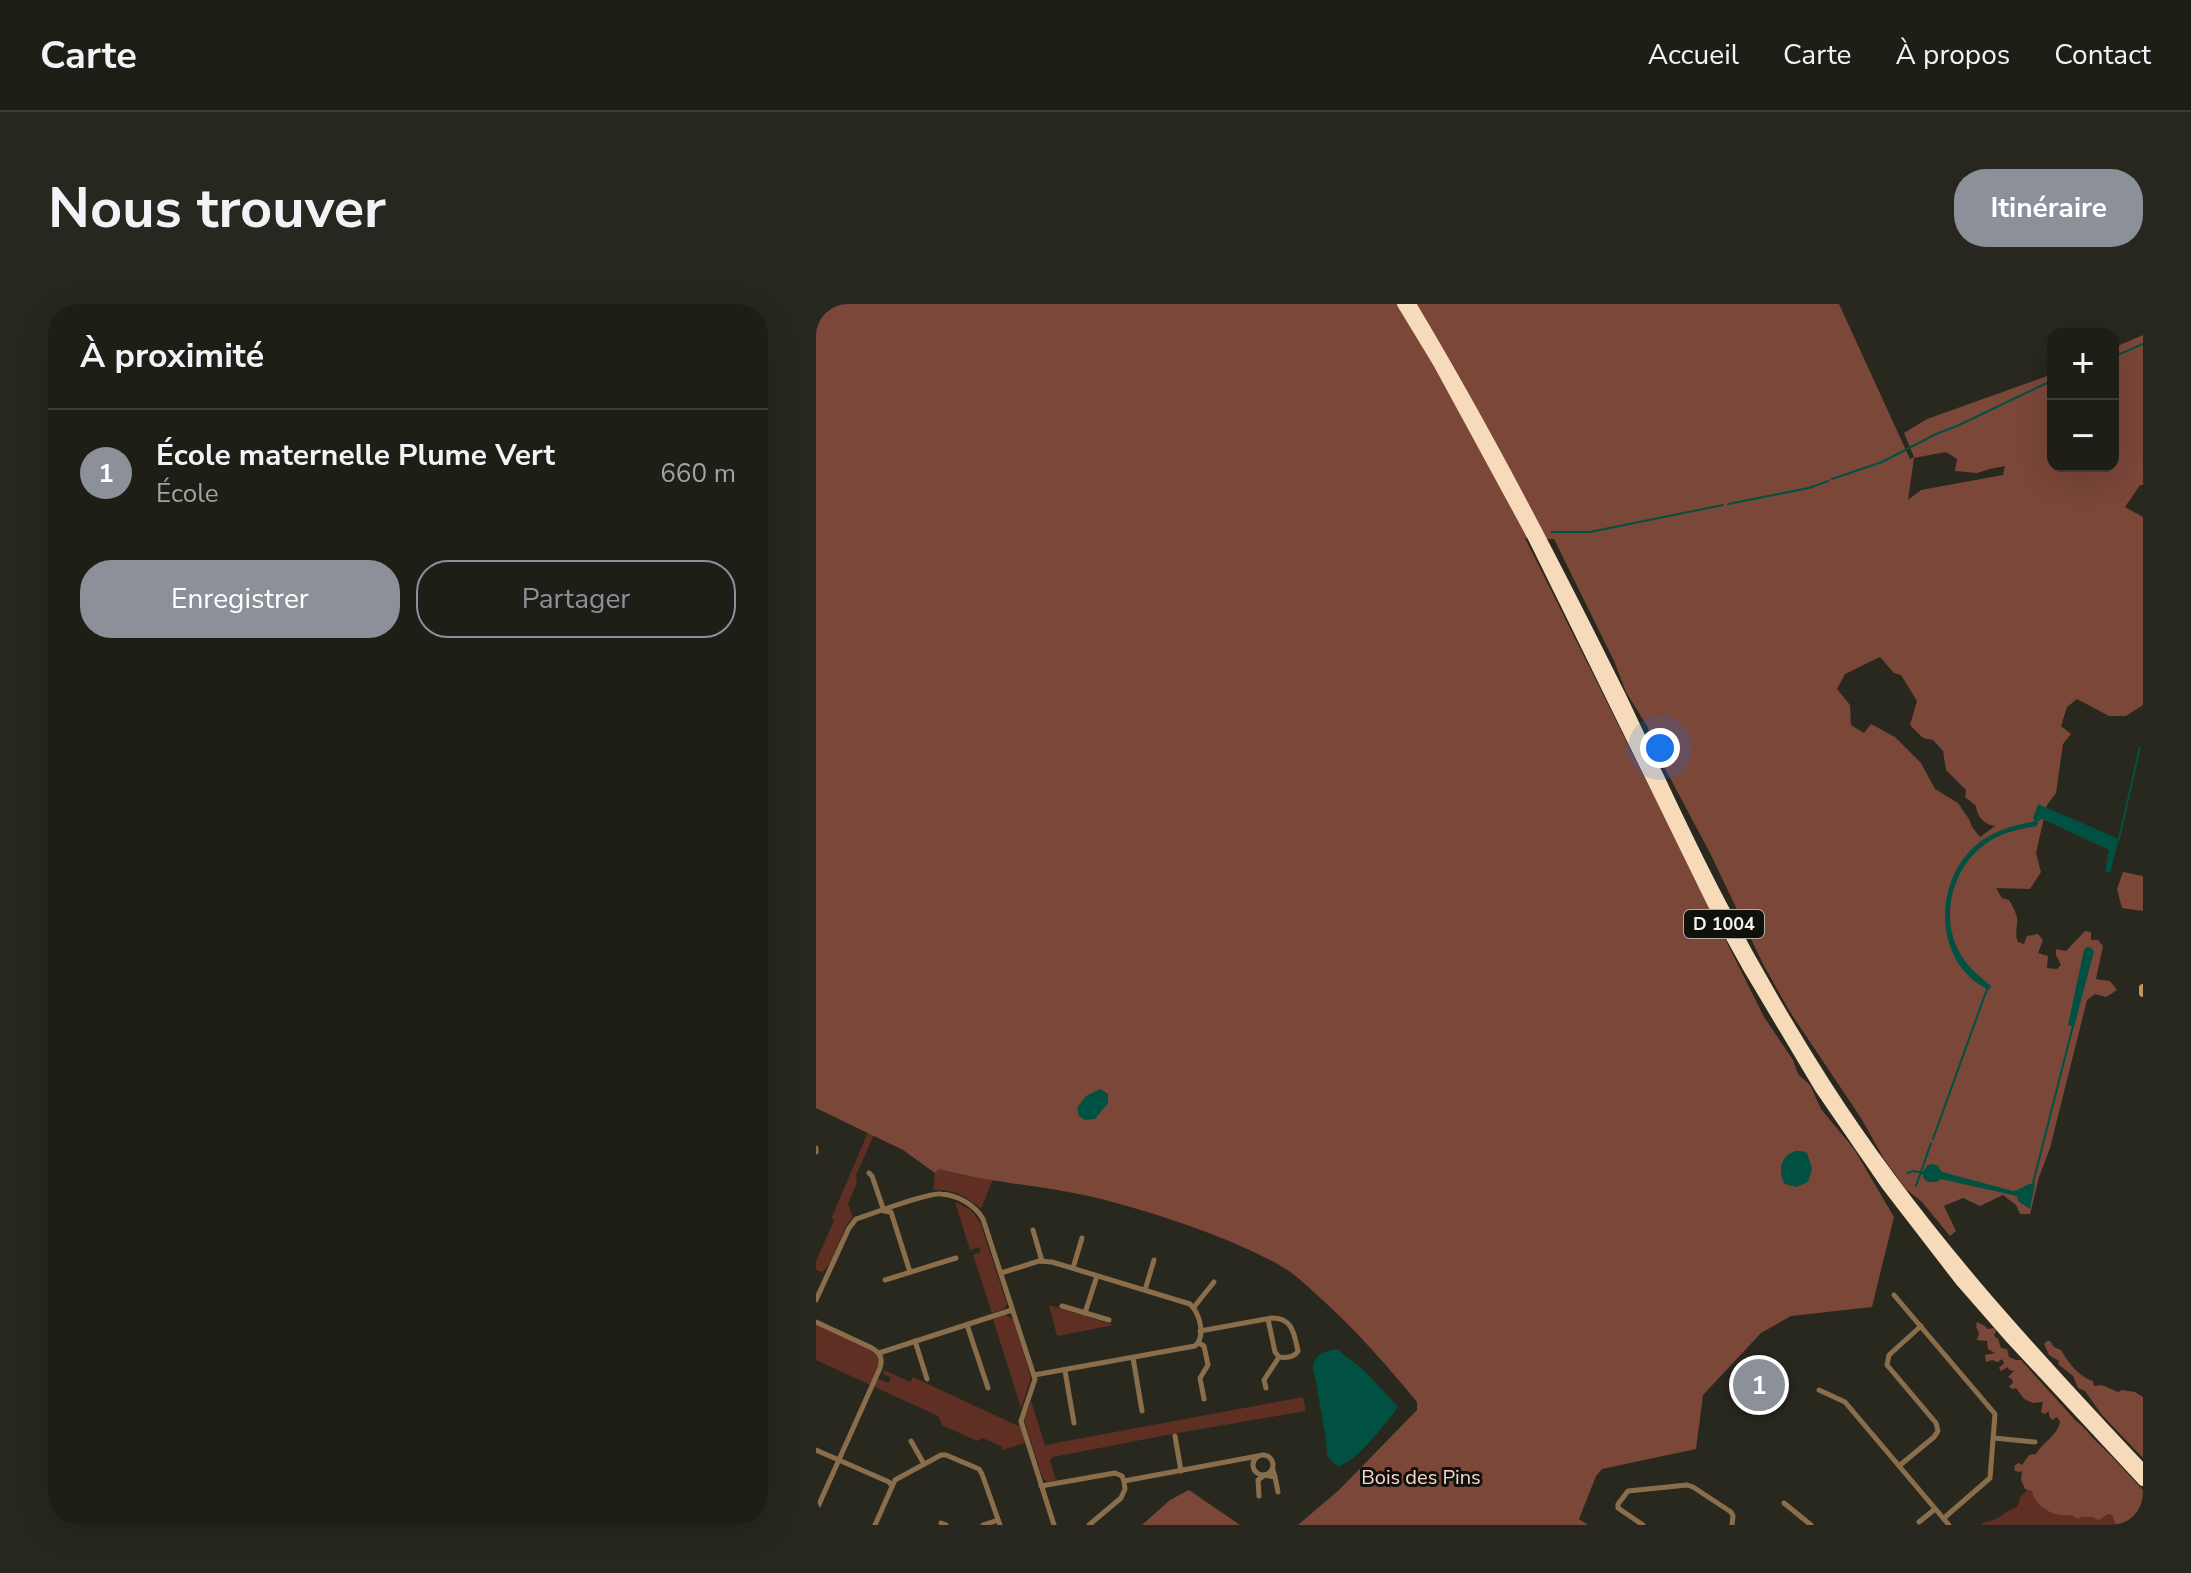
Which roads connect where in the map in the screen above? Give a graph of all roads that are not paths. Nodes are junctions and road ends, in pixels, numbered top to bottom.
1 (1402, 304) edge
2 (1411, 304) edge
3 (869, 1173) dead end
4 (884, 1211) junction
5 (1033, 1230) dead end
6 (1082, 1238) dead end
7 (956, 1258) dead end
8 (1154, 1260) dead end
9 (1042, 1261) junction
10 (1073, 1268) junction
11 (910, 1272) junction
12 (1001, 1273) junction
13 (1097, 1275) junction
14 (885, 1280) dead end
15 (1214, 1282) dead end
16 (1145, 1290) junction
17 (1894, 1295) dead end
18 (816, 1300) edge
19 (1062, 1306) dead end
20 (1194, 1307) junction
21 (1012, 1310) junction
22 (1085, 1313) junction
23 (1268, 1319) junction
24 (1109, 1320) dead end
25 (816, 1322) edge
26 (967, 1325) junction
27 (1921, 1326) junction
28 (1200, 1331) junction
29 (915, 1341) junction
30 (1199, 1343) junction
31 (879, 1353) junction
32 (1279, 1357) junction
33 (1133, 1358) junction
34 (1065, 1371) junction
35 (1034, 1375) junction
36 (927, 1379) dead end
37 (988, 1388) dead end
38 (1266, 1388) dead end
39 (1819, 1390) dead end
40 (1204, 1399) dead end
41 (1142, 1411) dead end
42 (1074, 1423) dead end
43 (1175, 1436) dead end
44 (1994, 1438) junction
45 (911, 1441) dead end
46 (2035, 1442) dead end
47 (816, 1450) edge
48 (1258, 1456) junction
49 (839, 1460) junction
50 (924, 1464) junction
51 (1899, 1466) junction
52 (1273, 1469) junction
53 (2143, 1469) edge
54 (1181, 1471) junction
55 (1265, 1475) junction
56 (1275, 1477) junction
57 (1124, 1481) junction
58 (2143, 1481) edge
59 (1041, 1486) junction
60 (892, 1487) junction
61 (1278, 1492) dead end
62 (1259, 1496) dead end
63 (1784, 1503) dead end
64 (1935, 1509) junction
65 (816, 1511) edge
66 (1944, 1518) junction
67 (1919, 1522) dead end
68 (999, 1523) edge
69 (875, 1525) edge
70 (983, 1525) edge
71 (1054, 1525) edge
72 (1089, 1525) edge
73 (1643, 1525) edge
74 (1732, 1525) edge
75 (1811, 1525) edge
76 (1949, 1525) edge

1 - 58 highway, D 1004
2 - 53 highway, D 1004
3 - 4 street
4 - 11 street
4 - 12 street
4 - 18 street
5 - 9 street
6 - 10 street
7 - 11 street
8 - 16 street
9 - 10 street
9 - 12 street
10 - 13 street
11 - 14 street
12 - 21 street
13 - 16 street
13 - 22 street
15 - 20 street
16 - 20 street
17 - 27 street
19 - 22 street
20 - 28 street
21 - 26 street
21 - 35 street
22 - 24 street
23 - 28 street
23 - 32 street
23 - 32 street
25 - 31 street
26 - 29 street
26 - 37 street
27 - 44 street
27 - 51 street
28 - 30 street
29 - 31 street
29 - 36 street
30 - 33 street
30 - 40 street
31 - 49 street
32 - 38 street
33 - 34 street
33 - 41 street
34 - 35 street
34 - 42 street
35 - 59 street
39 - 51 street
43 - 54 street
44 - 46 street
44 - 66 street
45 - 50 street
47 - 49 street
48 - 52 street
48 - 54 street
48 - 55 street
49 - 60 street
49 - 65 street
50 - 60 street
50 - 68 street
51 - 64 street
52 - 55 street
52 - 56 street
54 - 57 street
55 - 56 street
55 - 62 street
56 - 61 street
57 - 59 street
57 - 72 street
59 - 71 street
60 - 69 street
63 - 75 street
64 - 66 street
64 - 67 street
66 - 76 street
68 - 70 street
73 - 74 street

